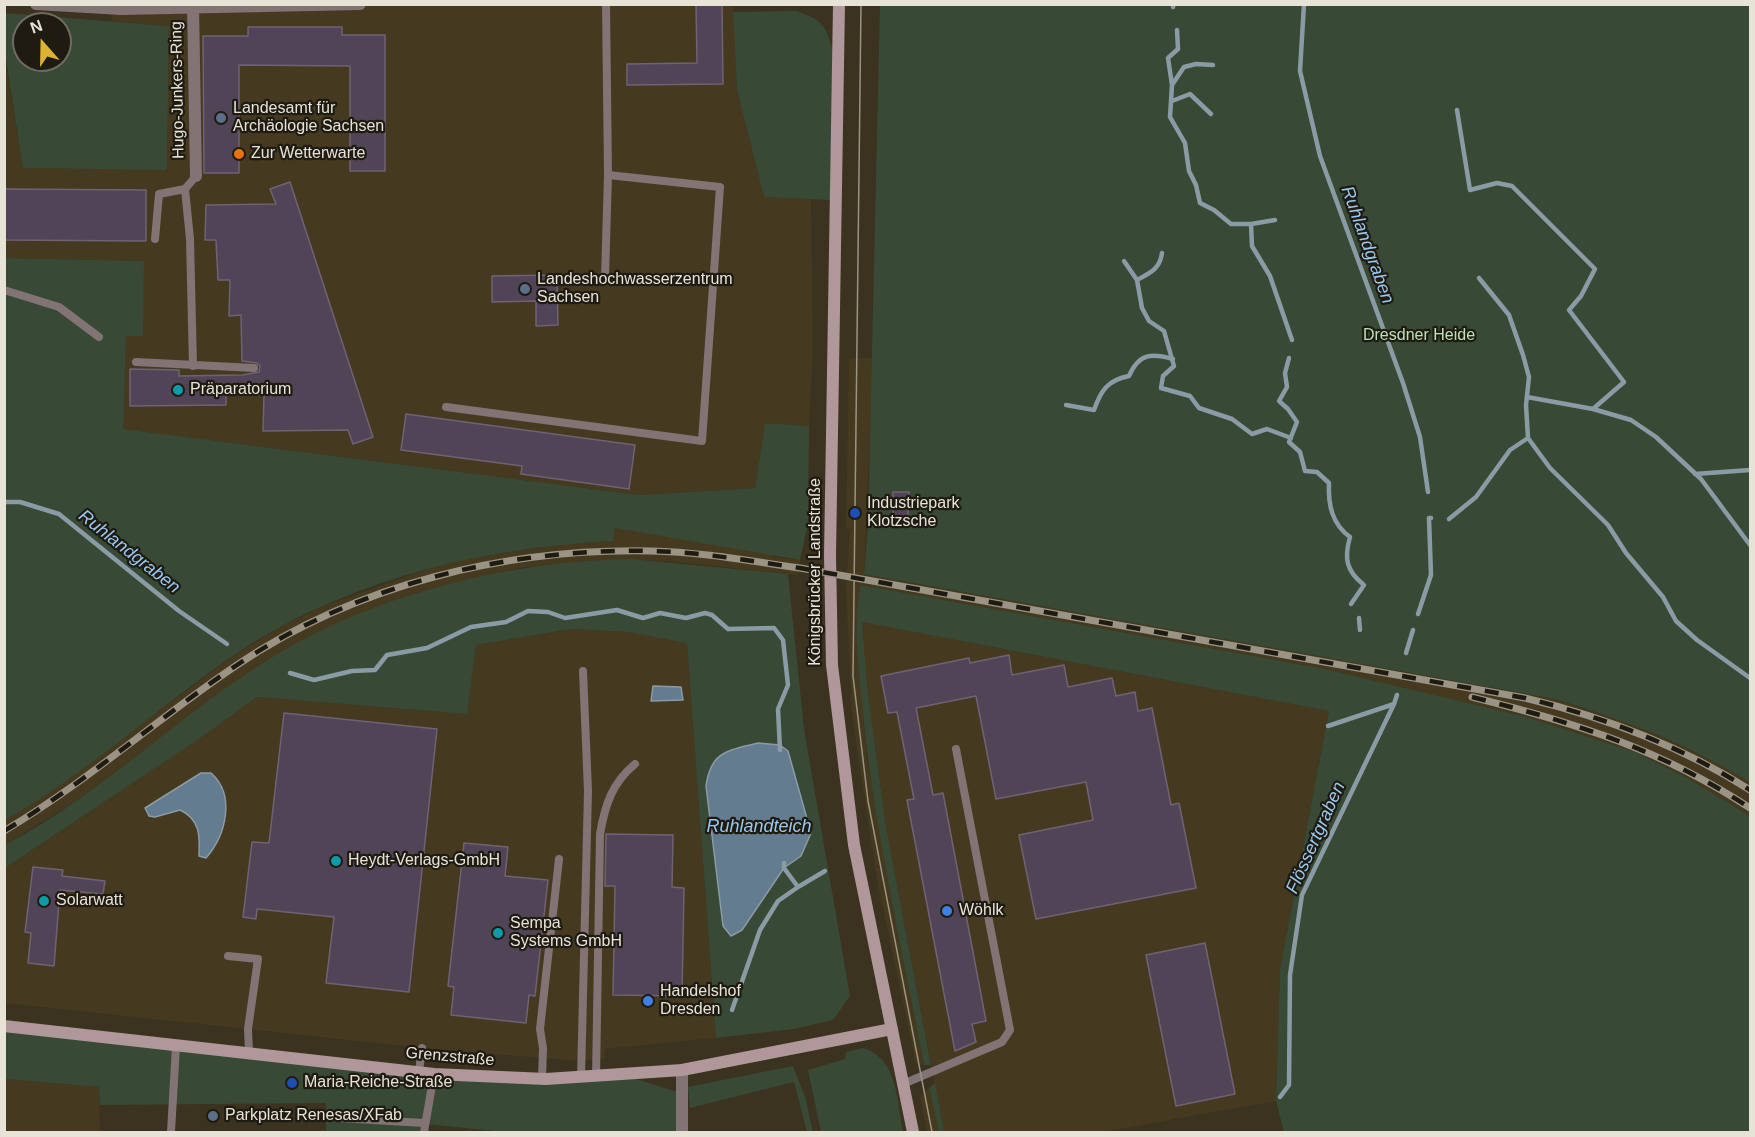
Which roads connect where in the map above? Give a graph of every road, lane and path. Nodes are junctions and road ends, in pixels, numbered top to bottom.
1 (36, 4) edge
2 (360, 4) edge
3 (606, 4) edge
4 (839, 4) edge
5 (193, 6) edge
6 (121, 7) edge
7 (608, 175) junction
8 (196, 176) joint
9 (185, 189) junction
10 (155, 239) dead end
11 (605, 277) dead end
12 (4, 290) edge
13 (99, 337) dead end
14 (136, 362) dead end
15 (193, 366) junction
16 (254, 368) dead end
17 (446, 407) dead end
18 (583, 671) dead end
19 (957, 748) dead end
20 (635, 764) dead end
21 (559, 859) dead end
22 (228, 956) dead end
23 (4, 1026) edge
24 (892, 1029) junction
25 (176, 1046) junction
26 (422, 1048) dead end
27 (249, 1052) junction
28 (682, 1070) junction
29 (419, 1072) junction
30 (434, 1074) junction
31 (596, 1077) junction
32 (581, 1078) junction
33 (542, 1079) junction
34 (903, 1084) junction
35 (339, 1118) dead end
36 (424, 1128) edge
37 (171, 1132) edge
38 (682, 1132) edge
39 (913, 1132) edge

1 - 6 street
2 - 5 street
3 - 7 lane
4 - 24 main road, Königsbrücker Landstraße
5 - 6 street
5 - 8 street, Hugo-Junkers-Ring
7 - 11 lane
7 - 17 lane
8 - 9 lane
9 - 10 lane
9 - 15 lane
12 - 13 lane
14 - 15 lane
15 - 16 lane
18 - 32 lane
19 - 34 lane
20 - 31 lane
21 - 33 lane
22 - 27 lane
23 - 25 main road, Grenzstraße
24 - 28 main road, Grenzstraße
24 - 34 main road, Königsbrücker Landstraße
25 - 27 main road, Grenzstraße
25 - 37 lane
26 - 29 lane
27 - 29 main road, Grenzstraße
28 - 31 main road, Grenzstraße
28 - 38 street
29 - 30 main road, Grenzstraße
30 - 33 main road, Grenzstraße
30 - 36 lane
31 - 32 main road, Grenzstraße
32 - 33 main road, Grenzstraße
34 - 39 main road, Königsbrücker Landstraße
35 - 36 lane

